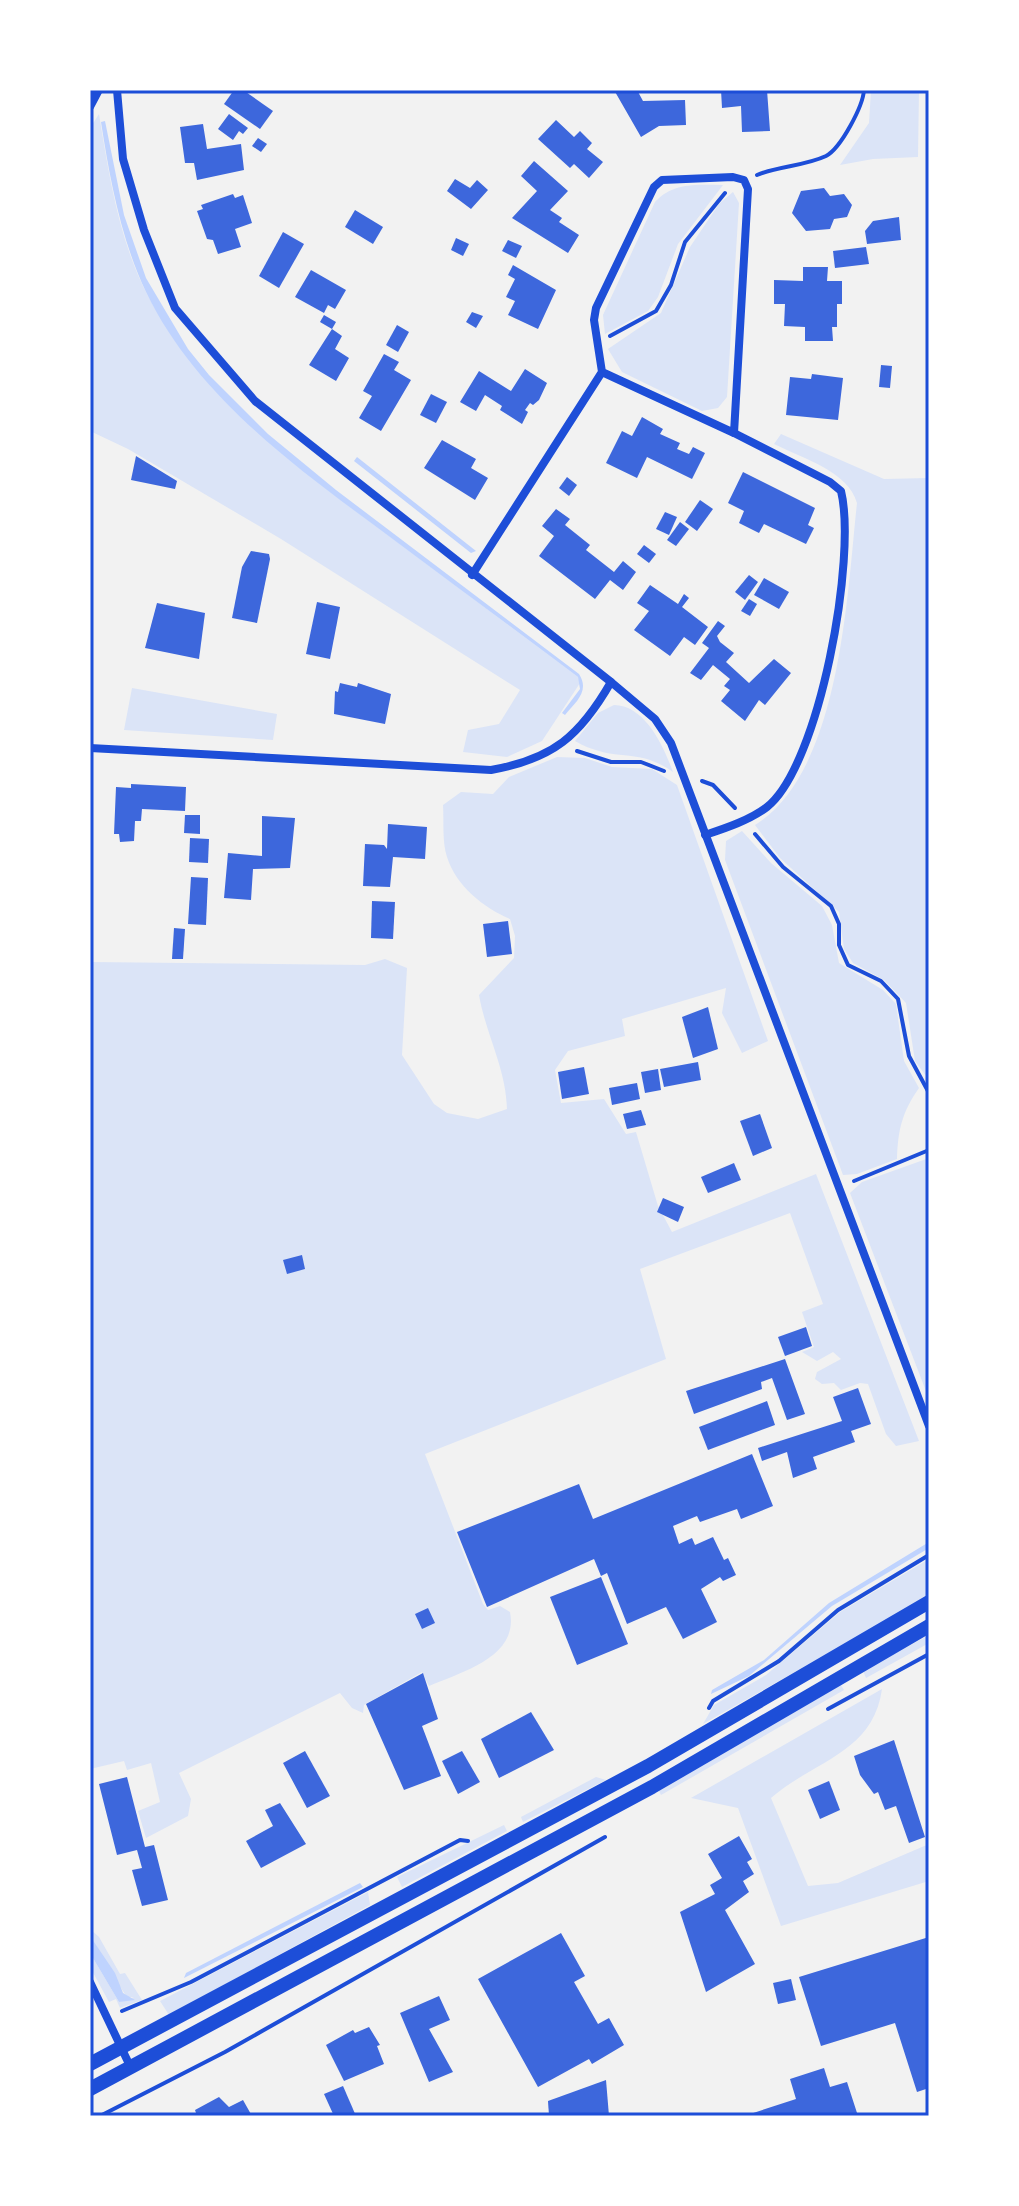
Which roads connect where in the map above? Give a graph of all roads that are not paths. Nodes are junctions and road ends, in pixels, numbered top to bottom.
1 (99, 90) edge
2 (117, 90) edge
3 (90, 107) edge
4 (602, 372) junction
5 (734, 433) junction
6 (472, 575) junction
7 (611, 682) junction
8 (90, 748) edge
9 (705, 835) junction
10 (929, 1426) edge
11 (929, 1602) edge
12 (929, 1626) edge
13 (90, 1982) edge
14 (121, 2046) junction
15 (90, 2064) edge
16 (130, 2066) junction
17 (90, 2089) edge

1 - 3 street
2 - 6 street
4 - 5 street
4 - 5 street
4 - 6 street
5 - 9 street
6 - 7 street
7 - 8 street
7 - 9 street
9 - 10 street
11 - 14 street
12 - 16 street
13 - 14 street
14 - 15 street
14 - 16 street
16 - 17 street

